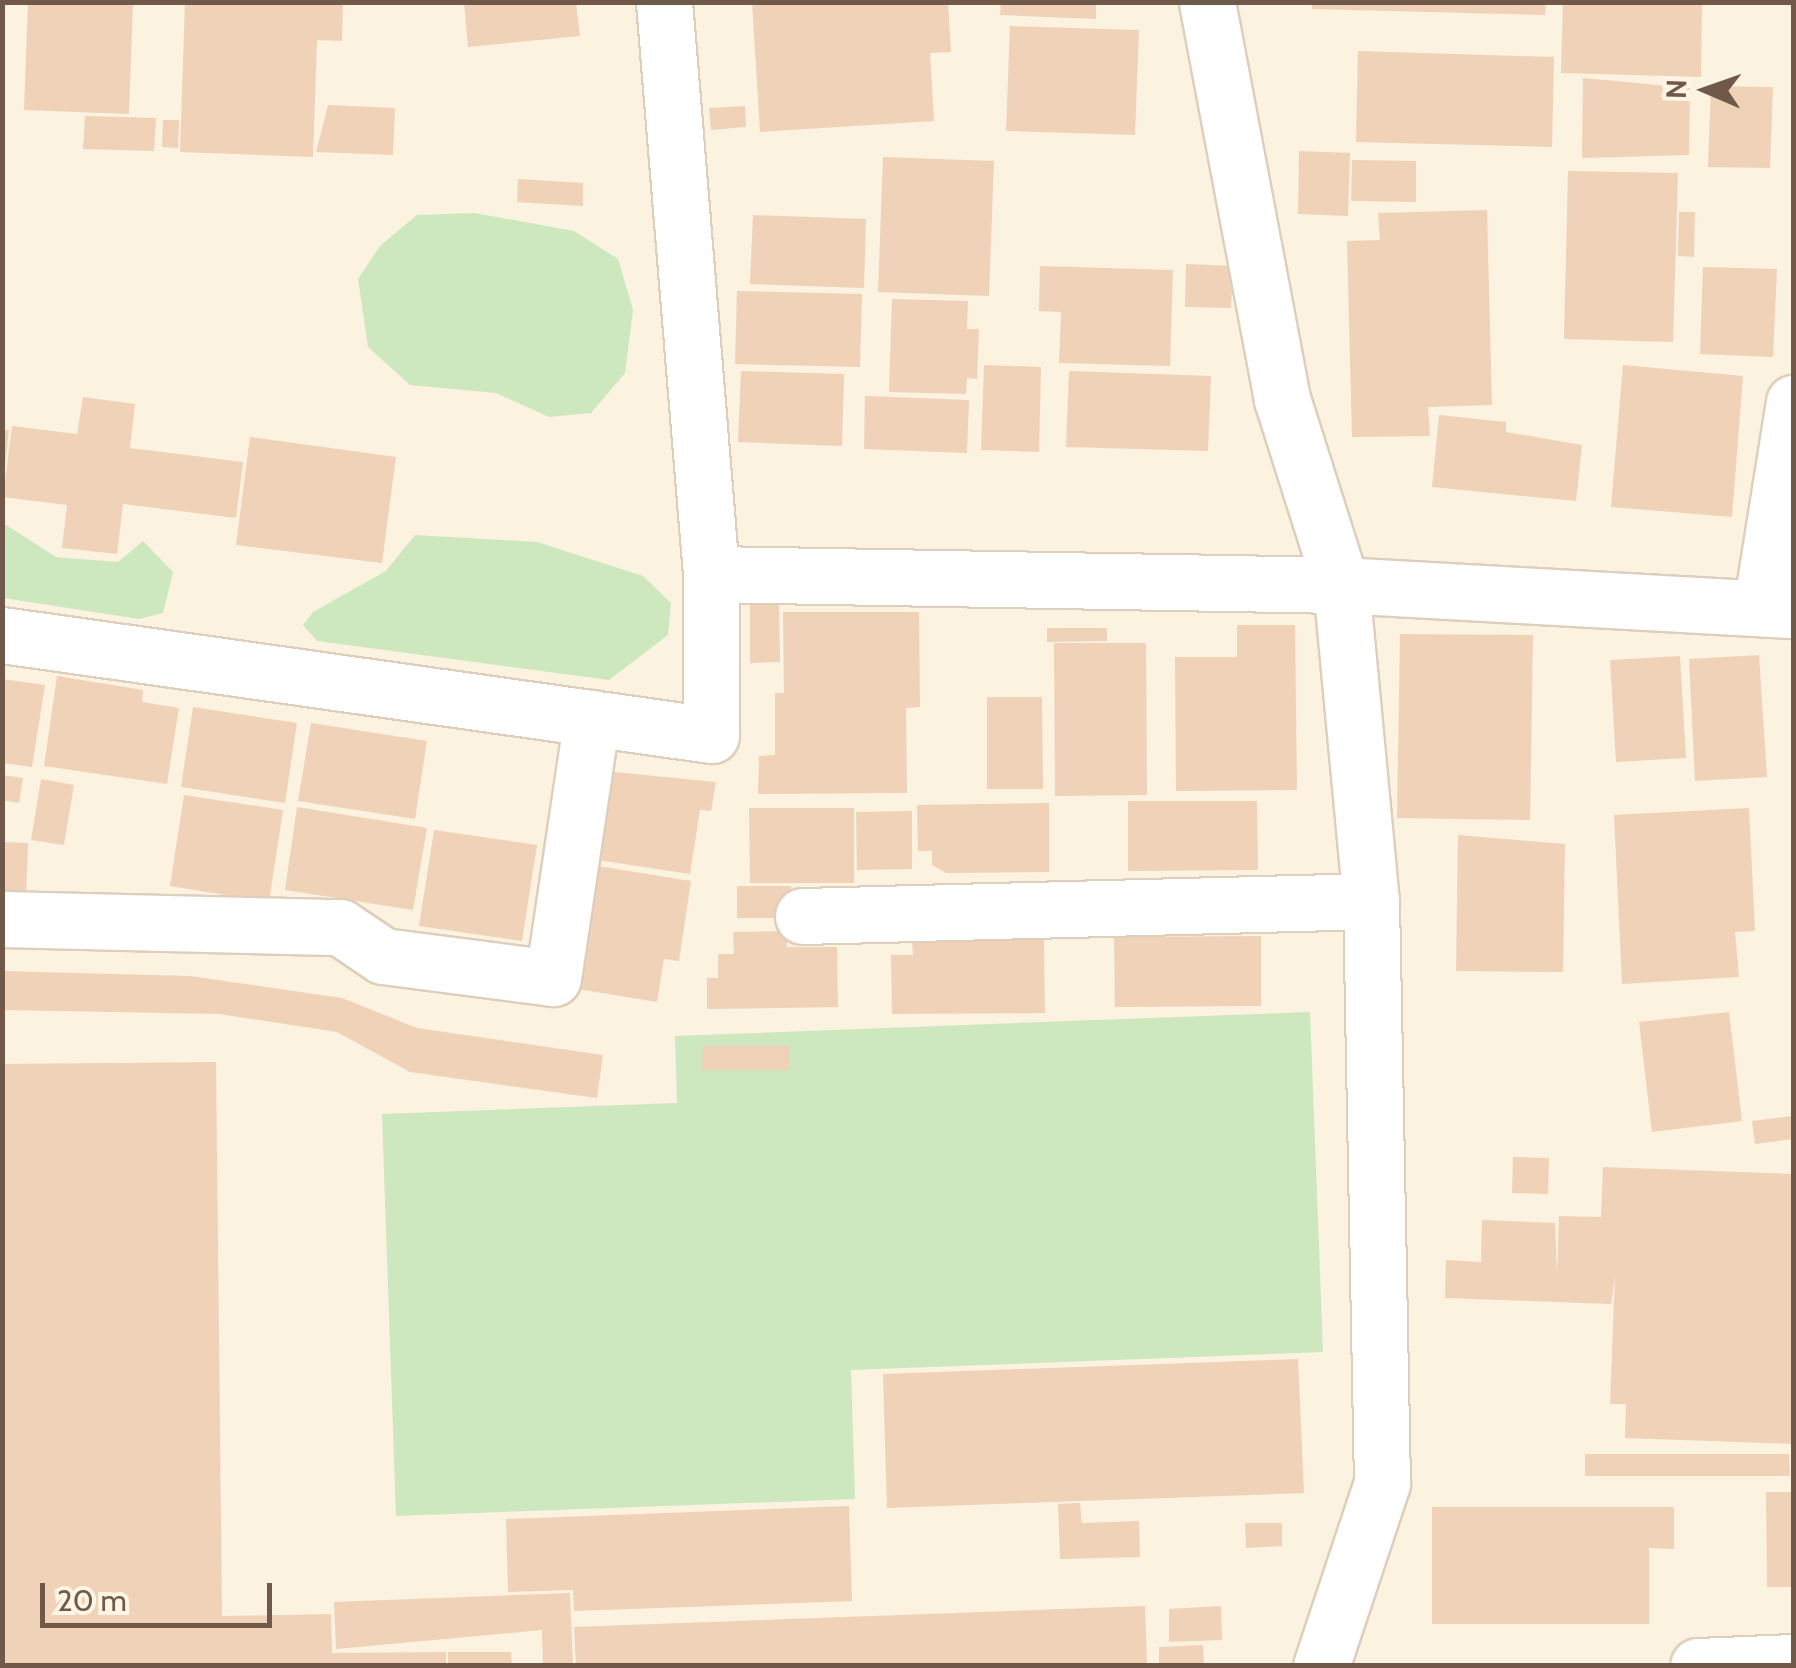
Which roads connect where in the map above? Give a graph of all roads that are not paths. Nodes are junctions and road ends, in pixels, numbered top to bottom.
1 (664, 2) edge
2 (1207, 2) edge
3 (1794, 403) edge
4 (710, 574) junction
5 (1340, 585) junction
6 (1777, 610) edge
7 (2, 635) edge
8 (592, 718) junction
9 (1371, 901) junction
10 (803, 916) dead end
11 (2, 918) edge
12 (1794, 1662) edge
13 (1321, 1666) edge
14 (1698, 1666) edge

1 - 4 street
2 - 5 street
3 - 6 street
4 - 5 street
4 - 8 street
5 - 6 street
5 - 9 street
7 - 8 street
8 - 11 street
9 - 10 street
9 - 13 street
12 - 14 street

